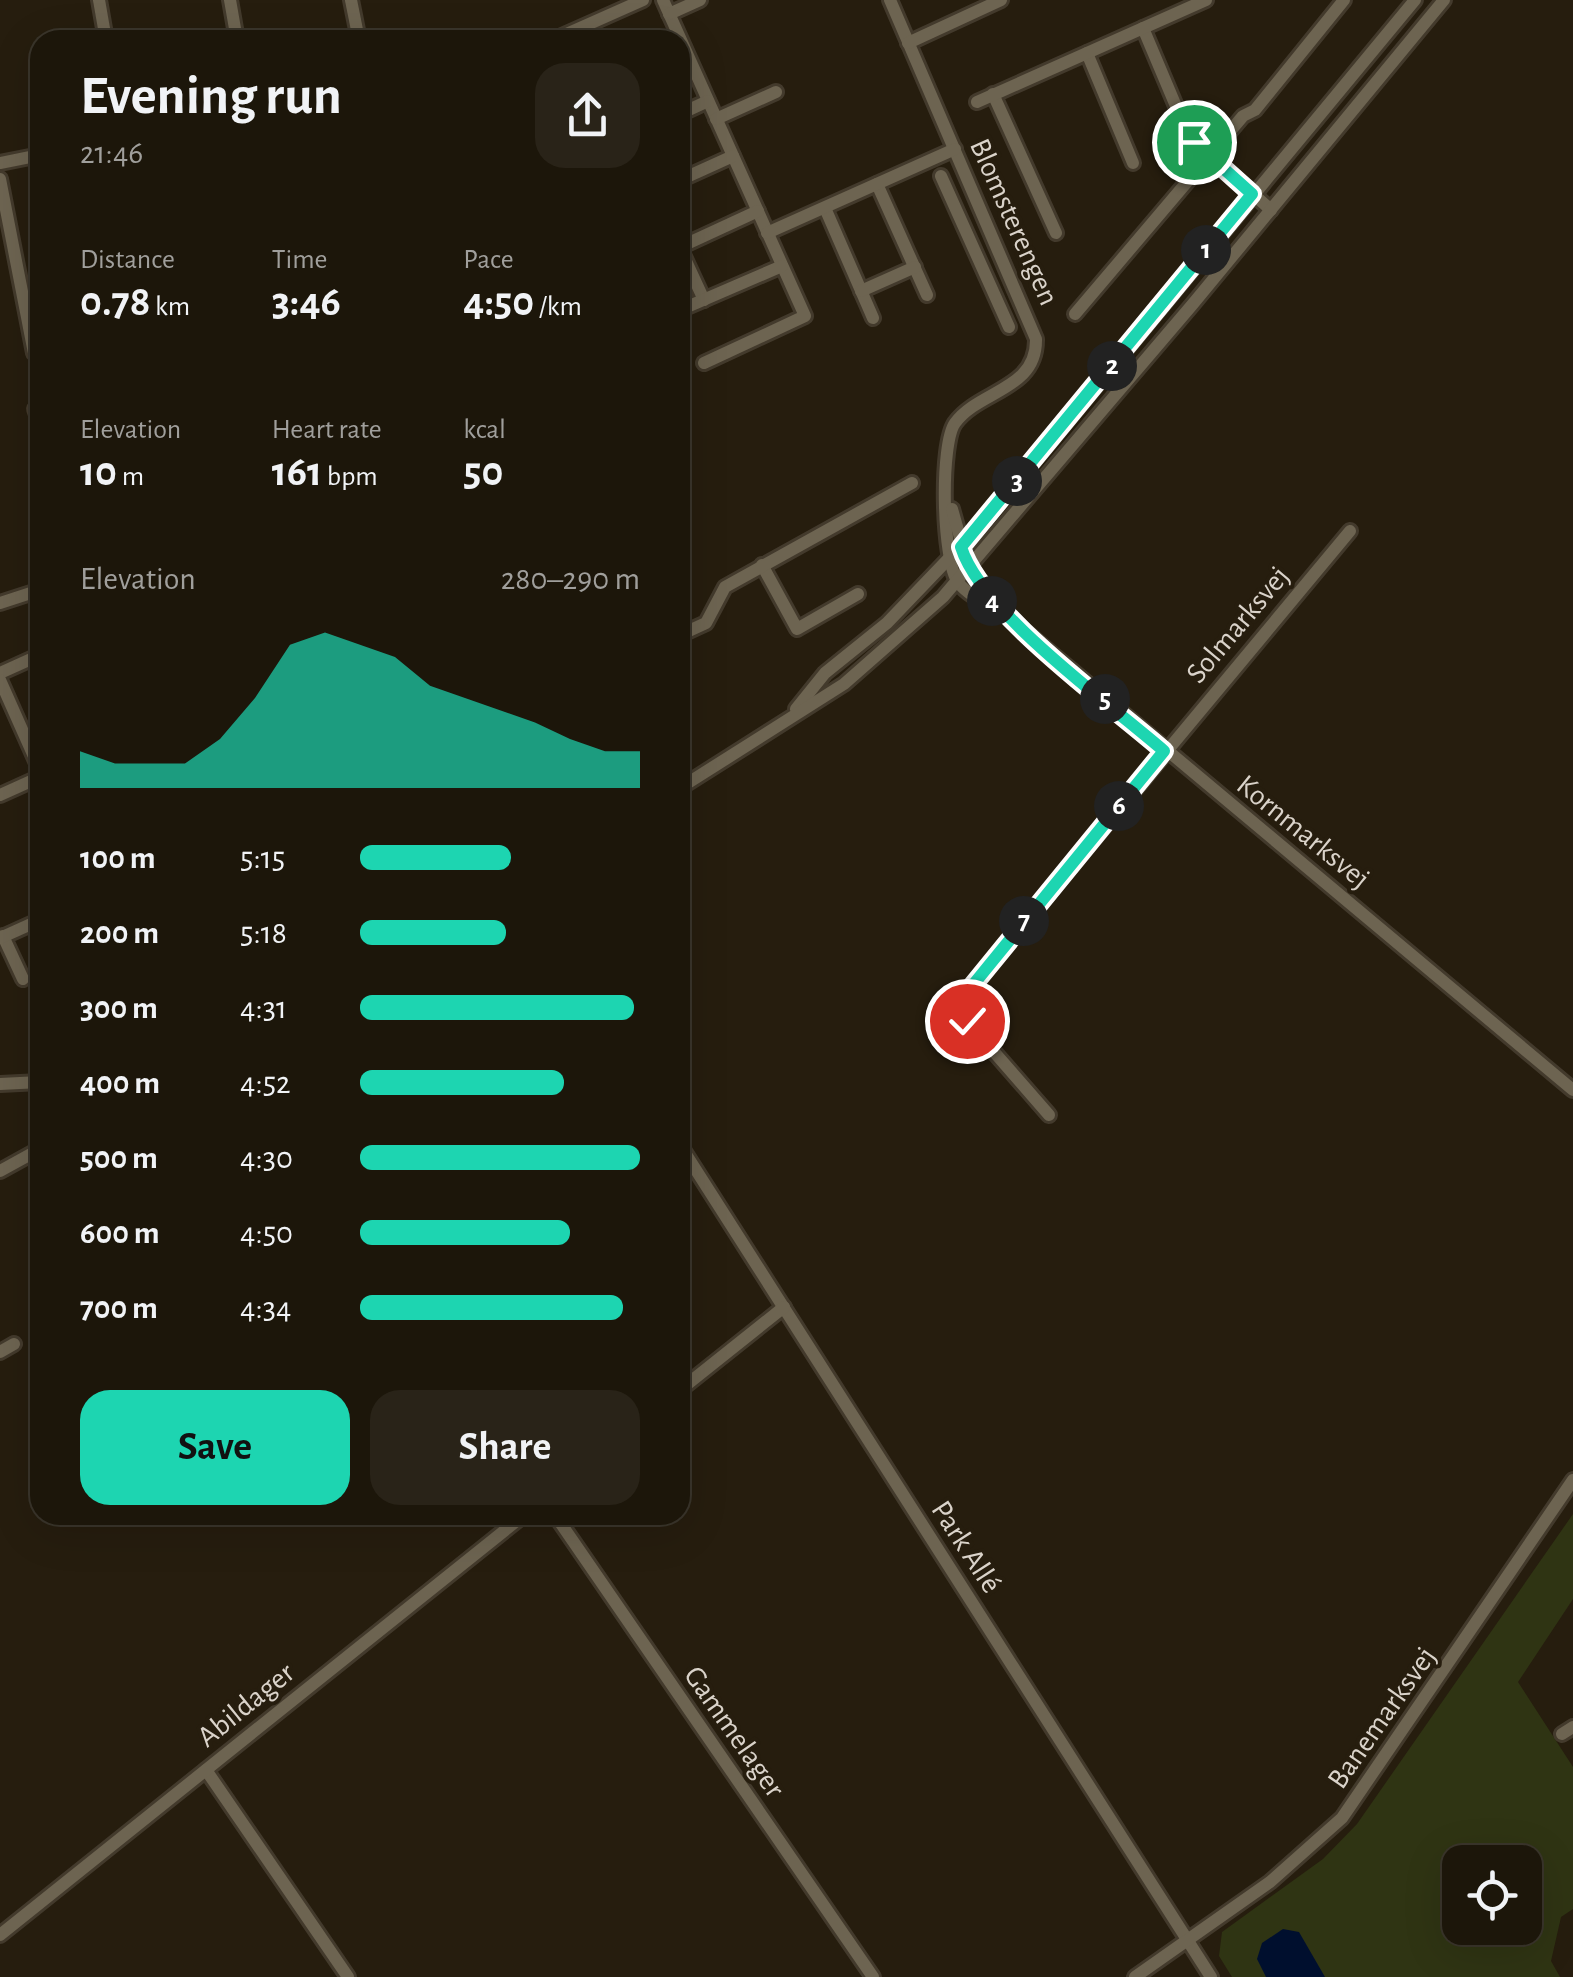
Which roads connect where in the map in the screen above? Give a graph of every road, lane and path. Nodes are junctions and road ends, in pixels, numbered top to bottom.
1 (98, 0) edge
2 (230, 0) edge
3 (351, 0) edge
4 (643, 0) edge
5 (663, 0) edge
6 (700, 0) edge
7 (890, 0) edge
8 (1001, 0) edge
9 (1206, 0) edge
10 (1344, 0) edge
11 (1414, 0) edge
12 (1444, 0) edge
13 (669, 14) junction
14 (1143, 28) junction
15 (104, 30) edge
16 (235, 30) edge
17 (357, 30) edge
18 (592, 30) edge
19 (675, 30) edge
20 (908, 43) junction
21 (1087, 53) junction
22 (690, 66) edge
23 (776, 92) dead end
24 (993, 94) junction
25 (708, 101) junction
26 (977, 102) dead end
27 (690, 109) edge
28 (716, 119) junction
29 (956, 150) junction
30 (733, 156) junction
31 (1208, 156) junction
32 (30, 157) edge
33 (0, 163) edge
34 (1132, 163) dead end
35 (690, 175) edge
36 (942, 176) dead end
37 (0, 179) edge
38 (878, 184) junction
39 (1252, 194) junction
40 (825, 208) junction
41 (1271, 210) junction
42 (758, 211) junction
43 (985, 216) junction
44 (963, 226) junction
45 (767, 233) junction
46 (1056, 233) dead end
47 (690, 243) edge
48 (782, 266) junction
49 (915, 267) junction
50 (690, 270) edge
51 (861, 291) junction
52 (928, 296) dead end
53 (704, 300) junction
54 (690, 306) edge
55 (1075, 314) dead end
56 (873, 318) dead end
57 (1009, 327) dead end
58 (30, 333) edge
59 (704, 363) dead end
60 (912, 482) dead end
61 (948, 493) junction
62 (1350, 531) dead end
63 (961, 547) junction
64 (950, 560) junction
65 (762, 566) junction
66 (969, 570) junction
67 (958, 582) junction
68 (30, 593) edge
69 (858, 594) dead end
70 (0, 603) edge
71 (1002, 612) junction
72 (690, 630) edge
73 (30, 660) edge
74 (0, 676) edge
75 (788, 718) junction
76 (30, 749) edge
77 (1164, 751) junction
78 (30, 778) edge
79 (690, 782) edge
80 (0, 795) edge
81 (30, 924) edge
82 (2, 937) edge
83 (23, 980) dead end
84 (30, 1082) edge
85 (0, 1084) edge
86 (1573, 1090) edge
87 (1049, 1115) dead end
88 (30, 1154) edge
89 (690, 1160) edge
90 (0, 1171) edge
91 (784, 1307) junction
92 (14, 1344) dead end
93 (0, 1352) edge
94 (690, 1382) edge
95 (1573, 1480) edge
96 (512, 1525) edge
97 (562, 1525) edge
98 (206, 1770) junction
99 (0, 1935) edge
100 (1187, 1941) junction
101 (348, 1977) edge
102 (874, 1977) edge
103 (1135, 1977) edge
104 (1210, 1977) edge

1 - 15 street
2 - 16 street
3 - 17 street
4 - 18 street
5 - 13 street
6 - 13 street
7 - 20 street, Blomsterengen
8 - 20 street
9 - 14 street
10 - 31 street
11 - 39 street
12 - 41 street
13 - 19 street
14 - 21 street
14 - 31 street
20 - 29 street, Blomsterengen
21 - 24 street
21 - 34 street
22 - 25 street
23 - 28 street
24 - 26 street
24 - 46 street
25 - 27 street
25 - 28 street
28 - 30 street
29 - 38 street
29 - 43 street, Blomsterengen
30 - 35 street
30 - 42 street
31 - 39 street
31 - 55 street
32 - 33 street
36 - 44 street
37 - 58 street
38 - 40 street
38 - 49 street
39 - 41 street
39 - 63 street
40 - 45 street
40 - 51 street
41 - 66 street
42 - 45 street
42 - 47 street
43 - 44 street
43 - 61 street, Blomsterengen
44 - 57 street
45 - 48 street
48 - 53 street
48 - 59 street
49 - 51 street
49 - 52 street
50 - 53 street
51 - 56 street
53 - 54 street
60 - 65 street
61 - 63 street, Blomsterengen
61 - 64 street, Blomsterengen
62 - 77 street, Solmarksvej
63 - 64 street
63 - 66 street, Blomsterengen
64 - 67 street, Blomsterengen
64 - 75 street
65 - 69 street
65 - 72 street
66 - 67 street
66 - 71 street, Kornmarksvej
67 - 71 street, Kornmarksvej
67 - 75 street
68 - 70 street
71 - 77 street, Kornmarksvej
73 - 74 street
74 - 76 street
75 - 79 street
77 - 86 street, Kornmarksvej
77 - 87 street, Solmarksvej
78 - 80 street
81 - 82 street
82 - 83 street
84 - 85 street
88 - 90 street
89 - 91 street, Park Allé
91 - 94 street
91 - 100 street, Park Allé
92 - 93 street
95 - 100 street, Banemarksvej
96 - 98 street, Abildager
97 - 102 street, Gammelager
98 - 99 street, Abildager
98 - 101 street
100 - 103 street, Banemarksvej
100 - 104 street, Park Allé

